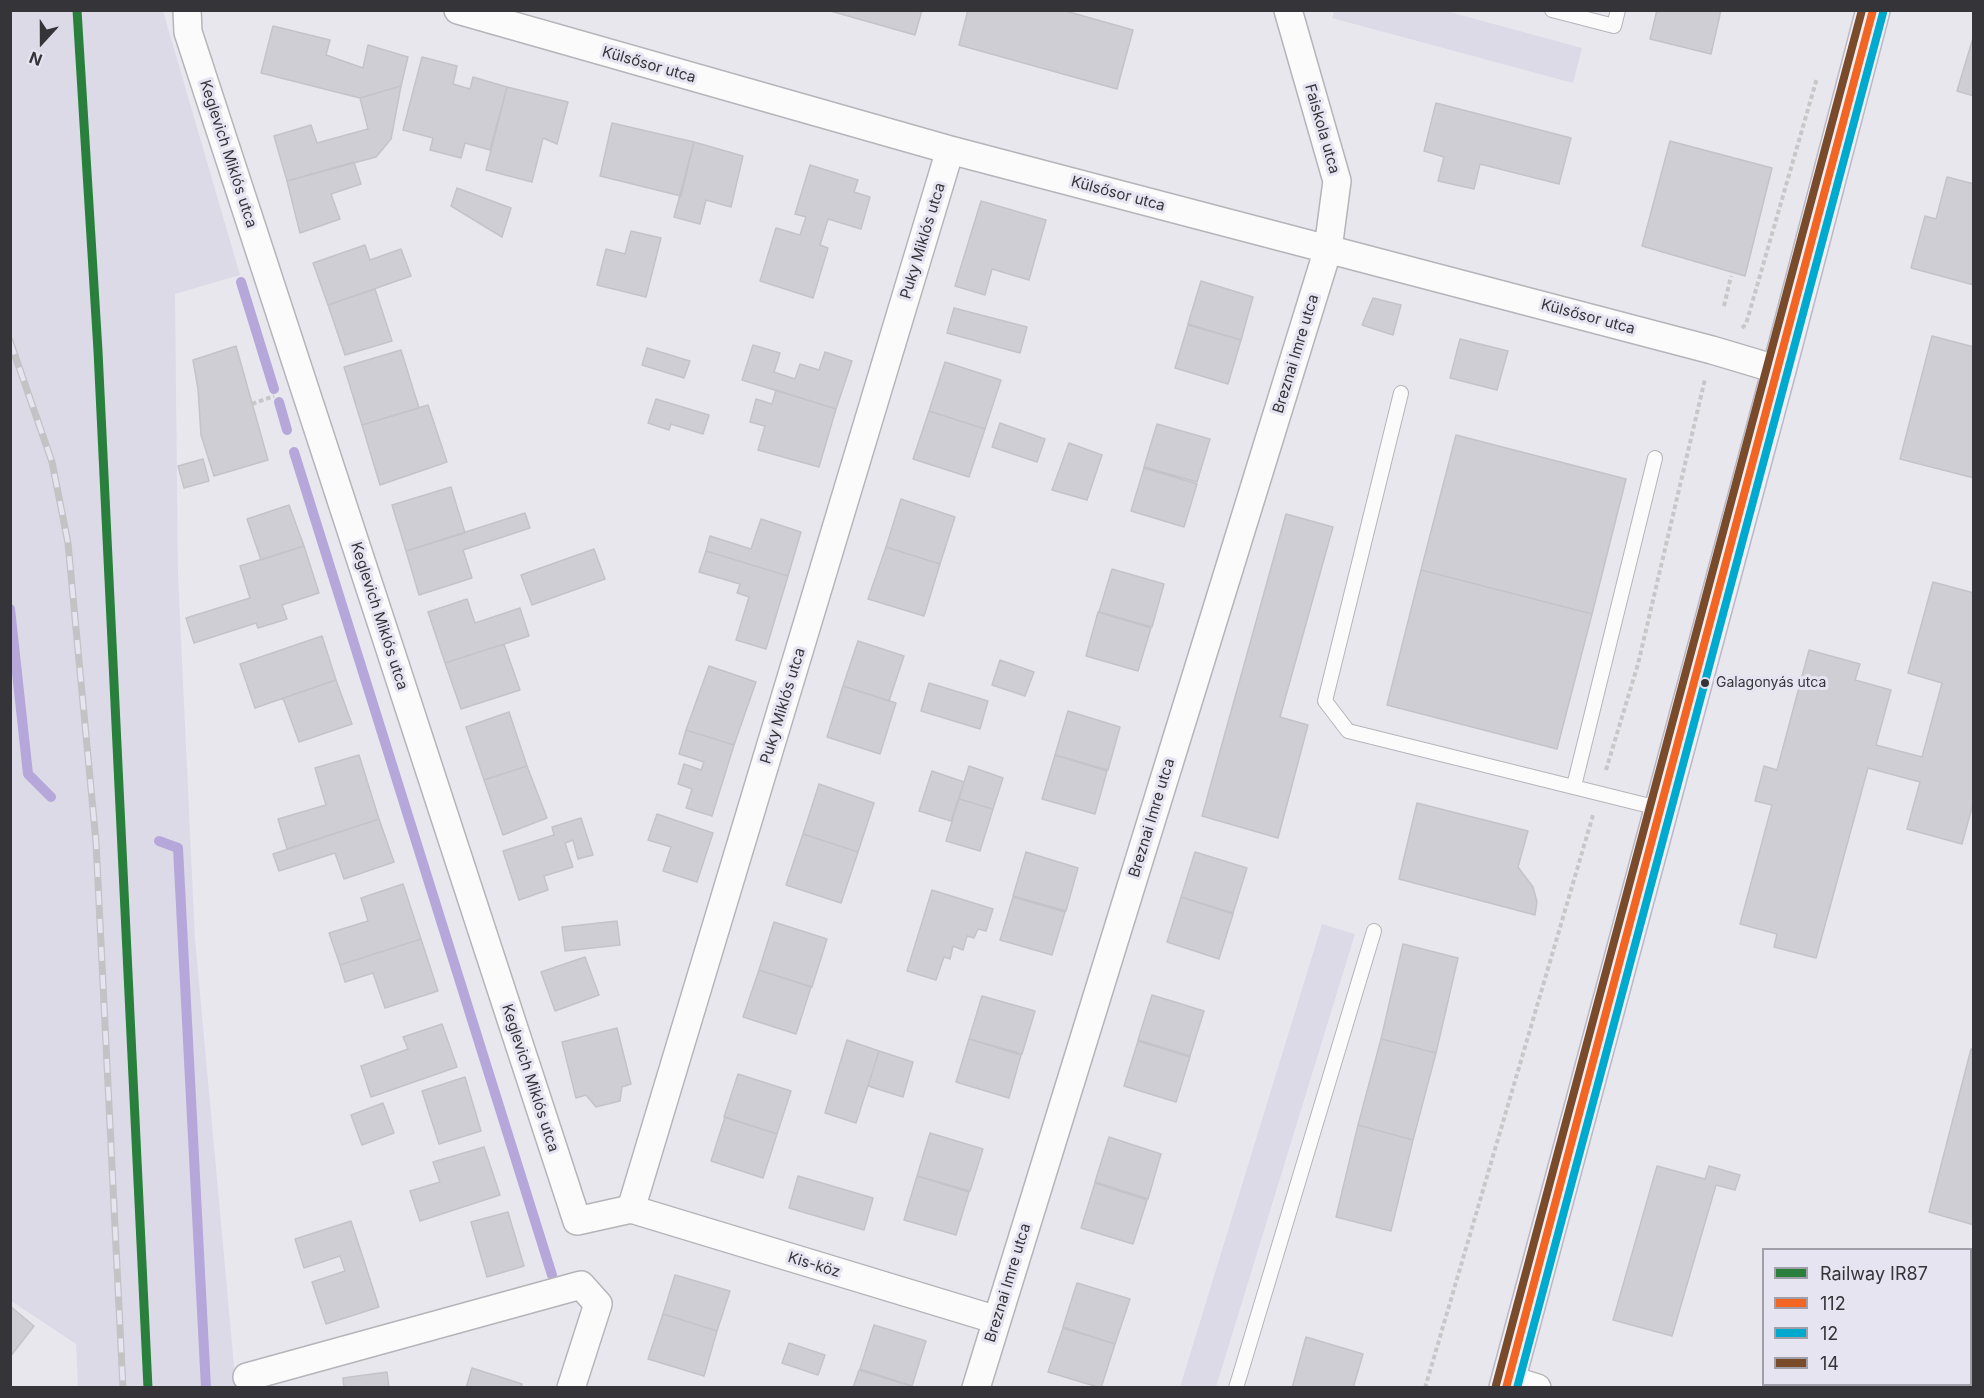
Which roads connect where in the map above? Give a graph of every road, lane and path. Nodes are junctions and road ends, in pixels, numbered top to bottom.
1 (187, 10) edge
2 (458, 10) edge
3 (1288, 10) edge
4 (1552, 10) edge
5 (1618, 10) edge
6 (1873, 10) edge
7 (1821, 67) dead end
8 (950, 150) junction
9 (1328, 249) junction
10 (1731, 276) dead end
11 (1724, 306) dead end
12 (1712, 350) junction
13 (1779, 370) junction
14 (1401, 393) dead end
15 (1655, 458) dead end
16 (1574, 786) junction
17 (1599, 792) junction
18 (1662, 809) junction
19 (1374, 931) dead end
20 (631, 1209) junction
21 (997, 1320) junction
22 (247, 1377) dead end
23 (1517, 1385) edge
24 (571, 1388) edge
25 (976, 1388) edge
26 (1236, 1388) edge
27 (1425, 1388) edge

1 - 20 street, Keglevich Miklós utca
2 - 8 street, Külsősor utca
3 - 9 street, Faiskola utca
4 - 5 lane
6 - 13 main road
7 - 12 path
8 - 9 street, Külsősor utca
8 - 20 street, Puky Miklós utca
9 - 12 street, Külsősor utca
9 - 21 street, Breznai Imre utca
10 - 11 path
12 - 13 street, Külsősor utca
12 - 17 path
13 - 18 main road
14 - 16 lane
15 - 16 lane
16 - 17 lane
17 - 18 lane
17 - 27 path
18 - 23 main road
19 - 26 lane
20 - 21 street, Kis-köz
21 - 25 street, Breznai Imre utca
22 - 24 street

